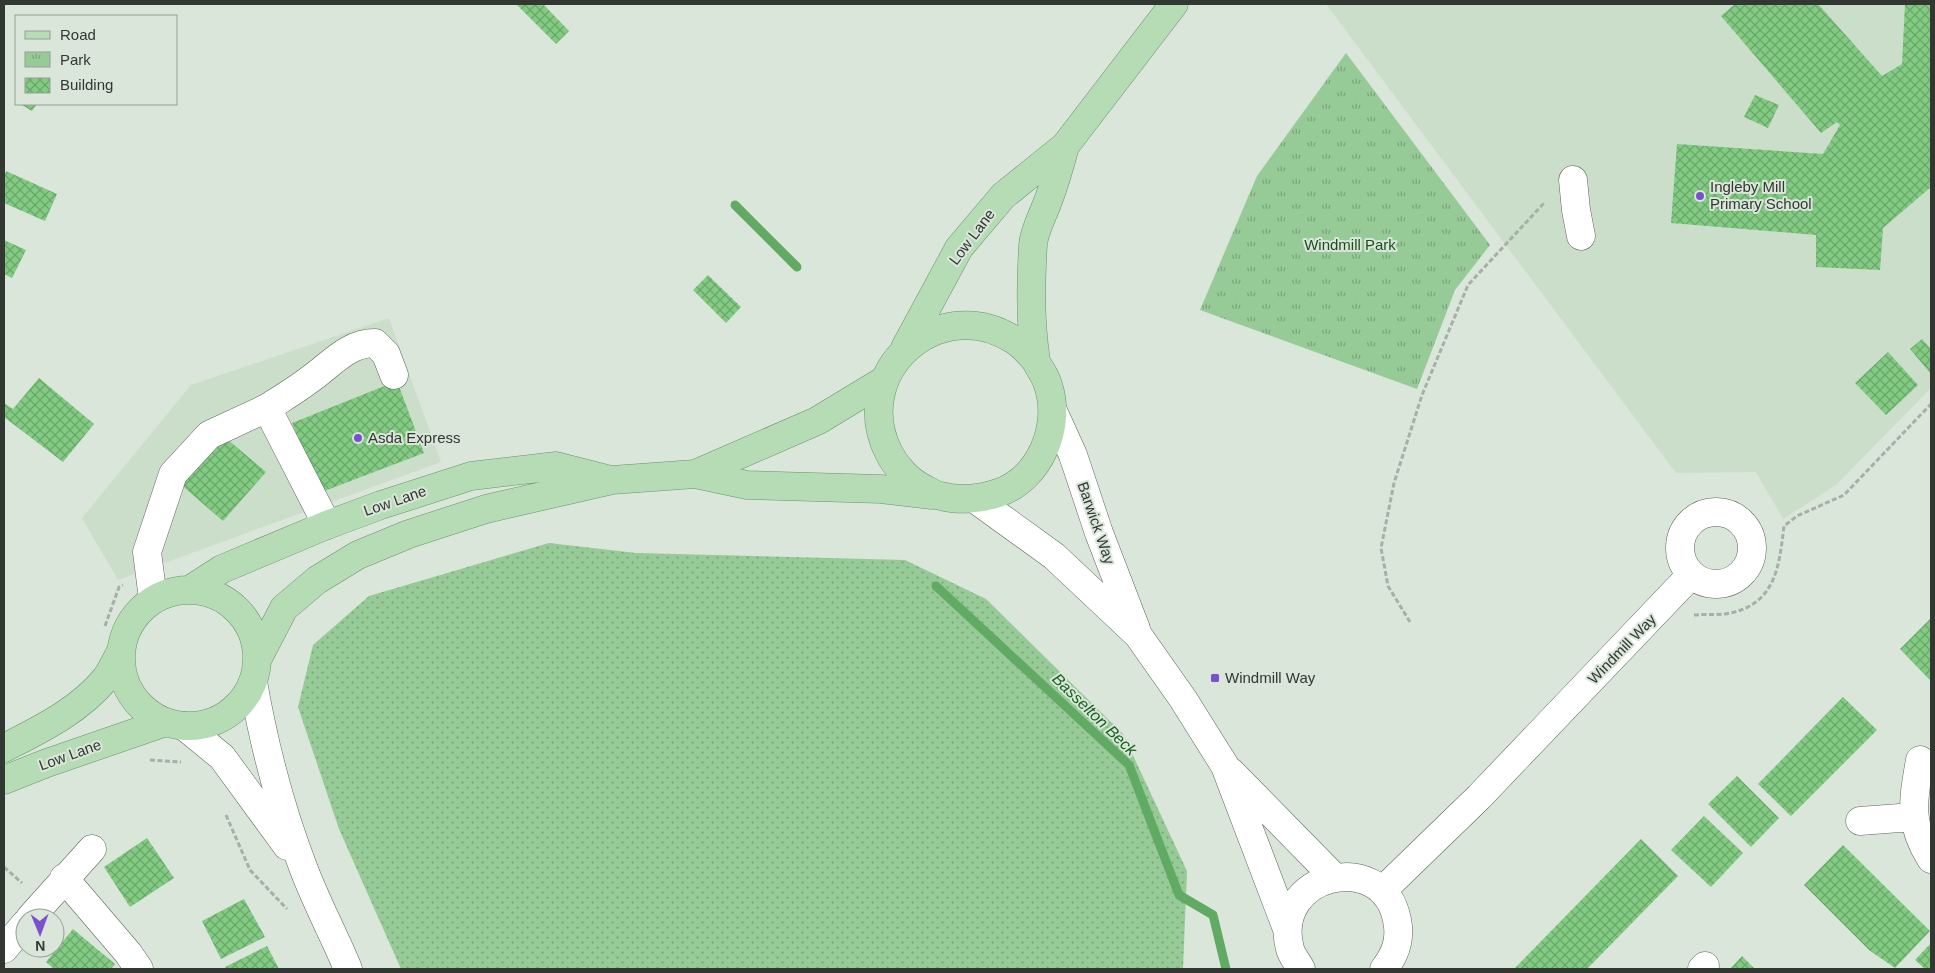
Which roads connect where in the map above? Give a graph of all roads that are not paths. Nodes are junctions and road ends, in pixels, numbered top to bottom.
1 (1174, 4) edge
2 (1065, 146) junction
3 (1573, 180) road end
4 (1581, 236) dead end
5 (904, 349) junction
6 (1036, 361) junction
7 (394, 375) dead end
8 (883, 381) junction
9 (267, 408) junction
10 (1053, 411) junction
11 (695, 474) junction
12 (612, 480) junction
13 (941, 496) junction
14 (975, 499) junction
15 (327, 525) junction
16 (1691, 575) dead end
17 (191, 589) junction
18 (153, 600) junction
19 (1138, 635) junction
20 (121, 651) junction
21 (255, 671) junction
22 (175, 724) junction
23 (4, 748) edge
24 (1920, 760) dead end
25 (1225, 766) junction
26 (4, 780) edge
27 (1913, 817) junction
28 (1860, 821) dead end
29 (92, 850) dead end
30 (1931, 859) edge
31 (303, 868) junction
32 (1334, 877) junction
33 (64, 878) junction
34 (1382, 891) junction
35 (38, 908) edge
36 (1287, 929) junction
37 (15, 935) edge
38 (4, 948) edge
39 (139, 969) edge
40 (348, 969) edge
41 (1302, 969) edge
42 (1384, 969) edge

1 - 2 main road, Low Lane
2 - 5 main road, Low Lane
2 - 6 main road, Low Lane
3 - 4 street
5 - 6 main road
5 - 8 main road
6 - 10 main road
7 - 9 street
8 - 11 main road, Low Lane
8 - 13 main road
9 - 15 street
9 - 18 street
10 - 14 main road
10 - 19 street, Barwick Way
11 - 12 main road, Low Lane
11 - 13 main road, Low Lane
12 - 15 main road, Low Lane
12 - 21 main road, Low Lane
13 - 14 main road
14 - 19 street, Barwick Way
15 - 17 main road, Low Lane
16 - 34 street, Windmill Way
17 - 18 main road, Low Lane
17 - 21 main road, Low Lane
18 - 20 main road, Low Lane
19 - 25 street, Barwick Way
20 - 22 main road, Low Lane
20 - 23 main road, Low Lane
21 - 22 main road, Low Lane
21 - 31 street
22 - 26 main road, Low Lane
22 - 31 street
24 - 27 street
25 - 32 street, Barwick Way
25 - 36 street, Barwick Way
27 - 28 street
27 - 30 street
29 - 33 street
31 - 40 street
32 - 34 street
32 - 36 street
33 - 35 street
33 - 39 street
34 - 42 street
36 - 41 street, Barwick Way
37 - 38 street

